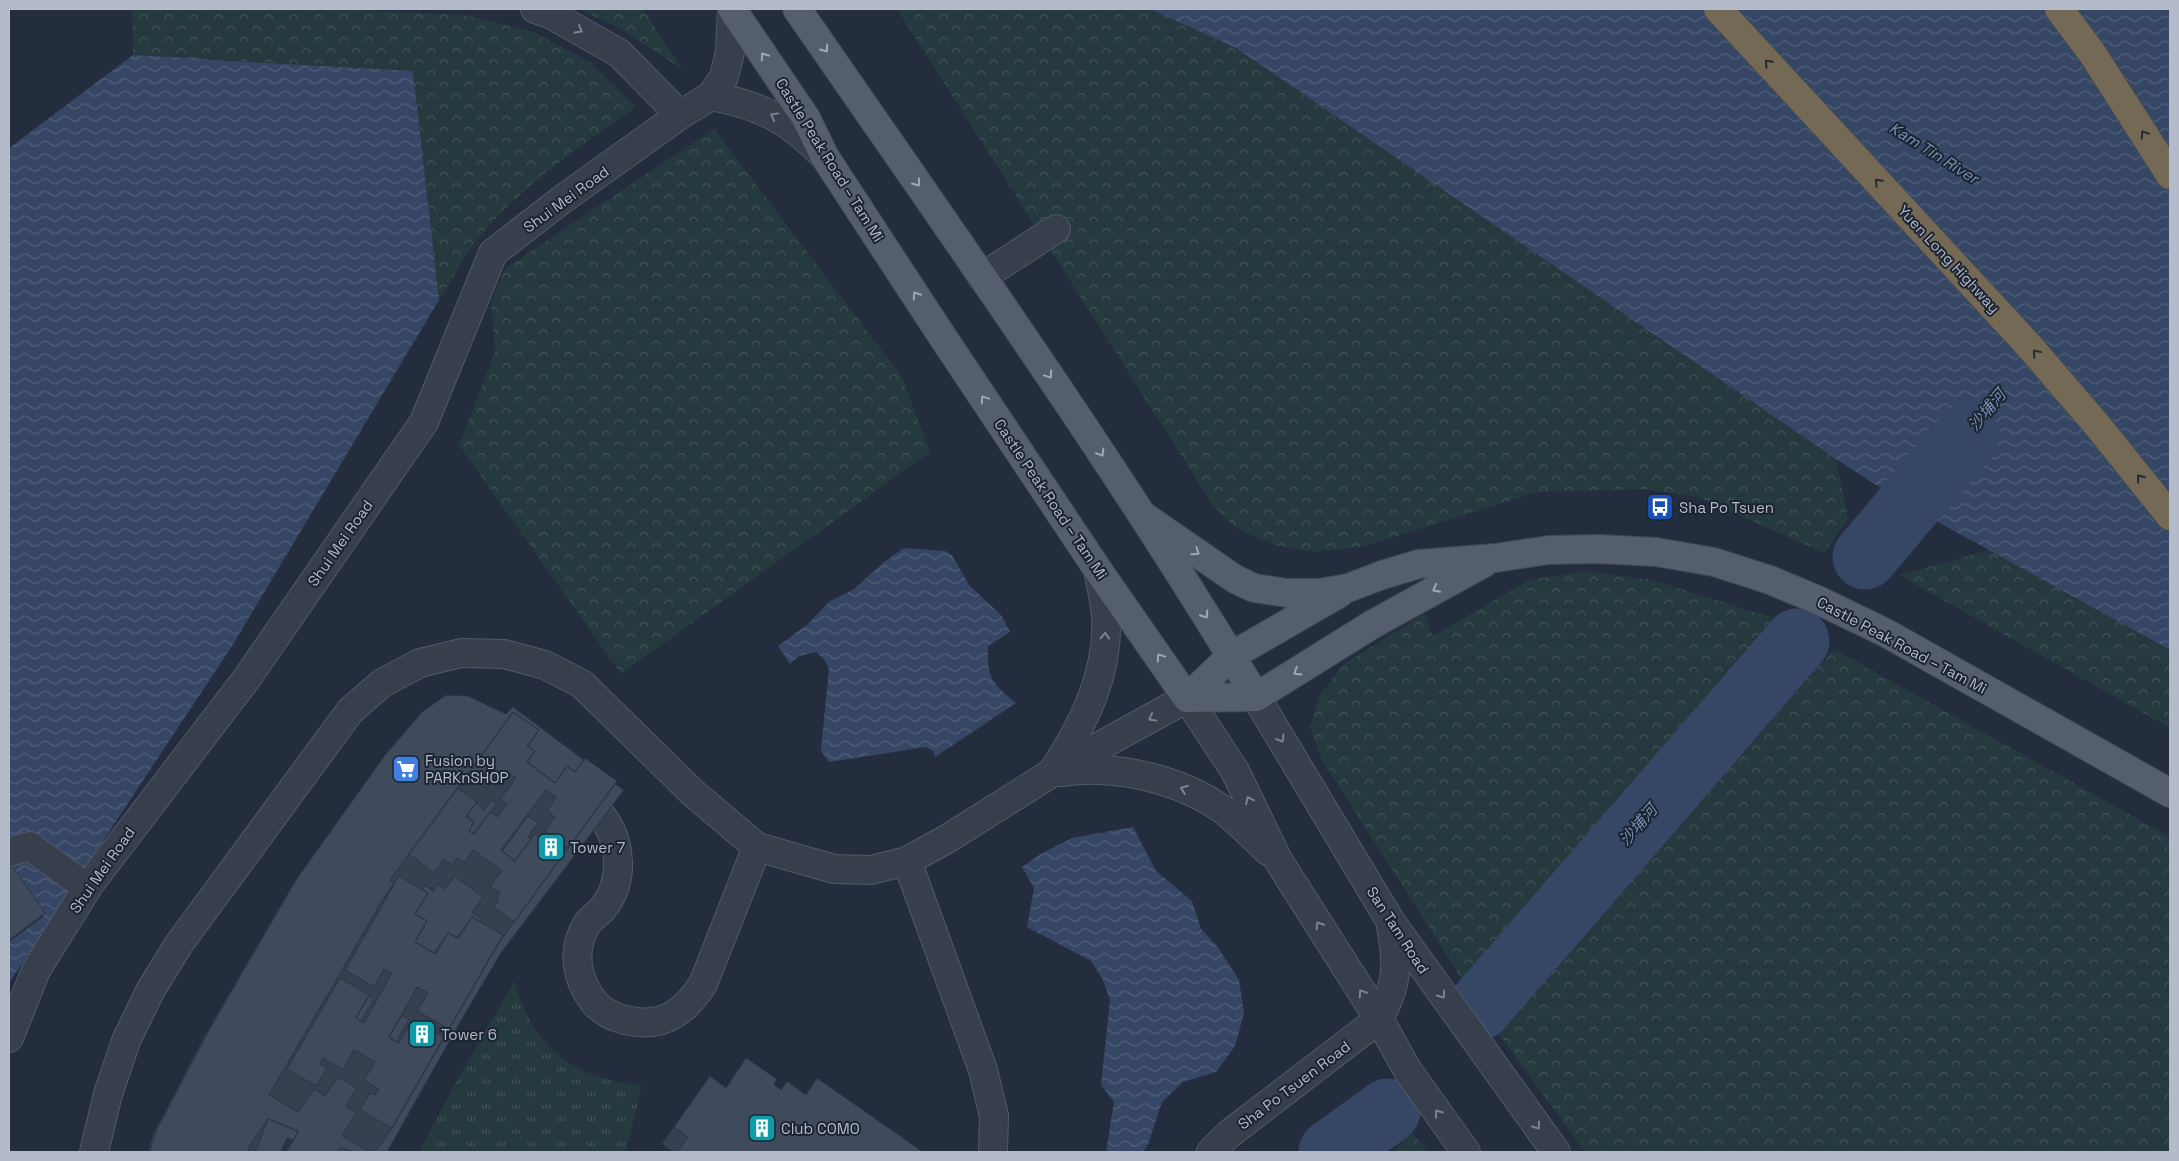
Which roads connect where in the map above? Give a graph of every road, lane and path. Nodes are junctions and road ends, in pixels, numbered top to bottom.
1 (535, 9) edge
2 (732, 9) edge
3 (797, 9) edge
4 (1718, 9) edge
5 (2059, 9) edge
6 (711, 96) junction
7 (680, 115) junction
8 (825, 157) junction
9 (2170, 175) edge
10 (1056, 229) dead end
11 (982, 277) junction
12 (1142, 515) junction
13 (2170, 516) edge
14 (1495, 558) junction
15 (1098, 570) junction
16 (1348, 588) junction
17 (1231, 656) junction
18 (1256, 697) junction
19 (1187, 698) junction
20 (1053, 772) junction
21 (559, 779) edge
22 (2170, 793) edge
23 (757, 847) junction
24 (9, 852) edge
25 (1278, 860) junction
26 (907, 861) junction
27 (87, 888) junction
28 (1391, 922) junction
29 (1379, 1019) junction
30 (9, 1038) edge
31 (94, 1152) edge
32 (993, 1152) edge
33 (1211, 1152) edge
34 (1466, 1152) edge
35 (1556, 1152) edge

1 -> 7 street
2 - 6 street, Shui Mei Road
8 -> 2 main road, Castle Peak Road – Tam Mi
3 -> 11 main road, Castle Peak Road – Tam Mi
13 -> 4 highway, Yuen Long Highway
9 -> 5 highway
6 - 7 street, Shui Mei Road
8 -> 6 street
7 - 27 street, Shui Mei Road
15 -> 8 main road, Castle Peak Road – Tam Mi
10 - 11 street
11 -> 12 main road, Castle Peak Road – Tam Mi
12 -> 16 main road, Castle Peak Road – Tam Mi
12 -> 17 main road
14 - 16 main road, Castle Peak Road – Tam Mi
14 -> 18 main road, Castle Peak Road – Tam Mi
14 - 22 main road, Castle Peak Road – Tam Mi
19 -> 15 main road, Castle Peak Road – Tam Mi
20 -> 15 street
16 - 17 main road
17 - 18 main road
17 - 19 main road
18 - 19 main road
18 -> 28 street, San Tam Road
19 -> 20 street
25 -> 19 street
25 -> 20 street
20 - 26 street
21 - 23 street
23 - 26 street
23 - 31 street
24 - 27 street
29 -> 25 street
26 - 32 street
27 - 30 street, Shui Mei Road
28 - 29 street
28 -> 35 street, San Tam Road
29 - 33 street, Sha Po Tsuen Road
34 -> 29 street

